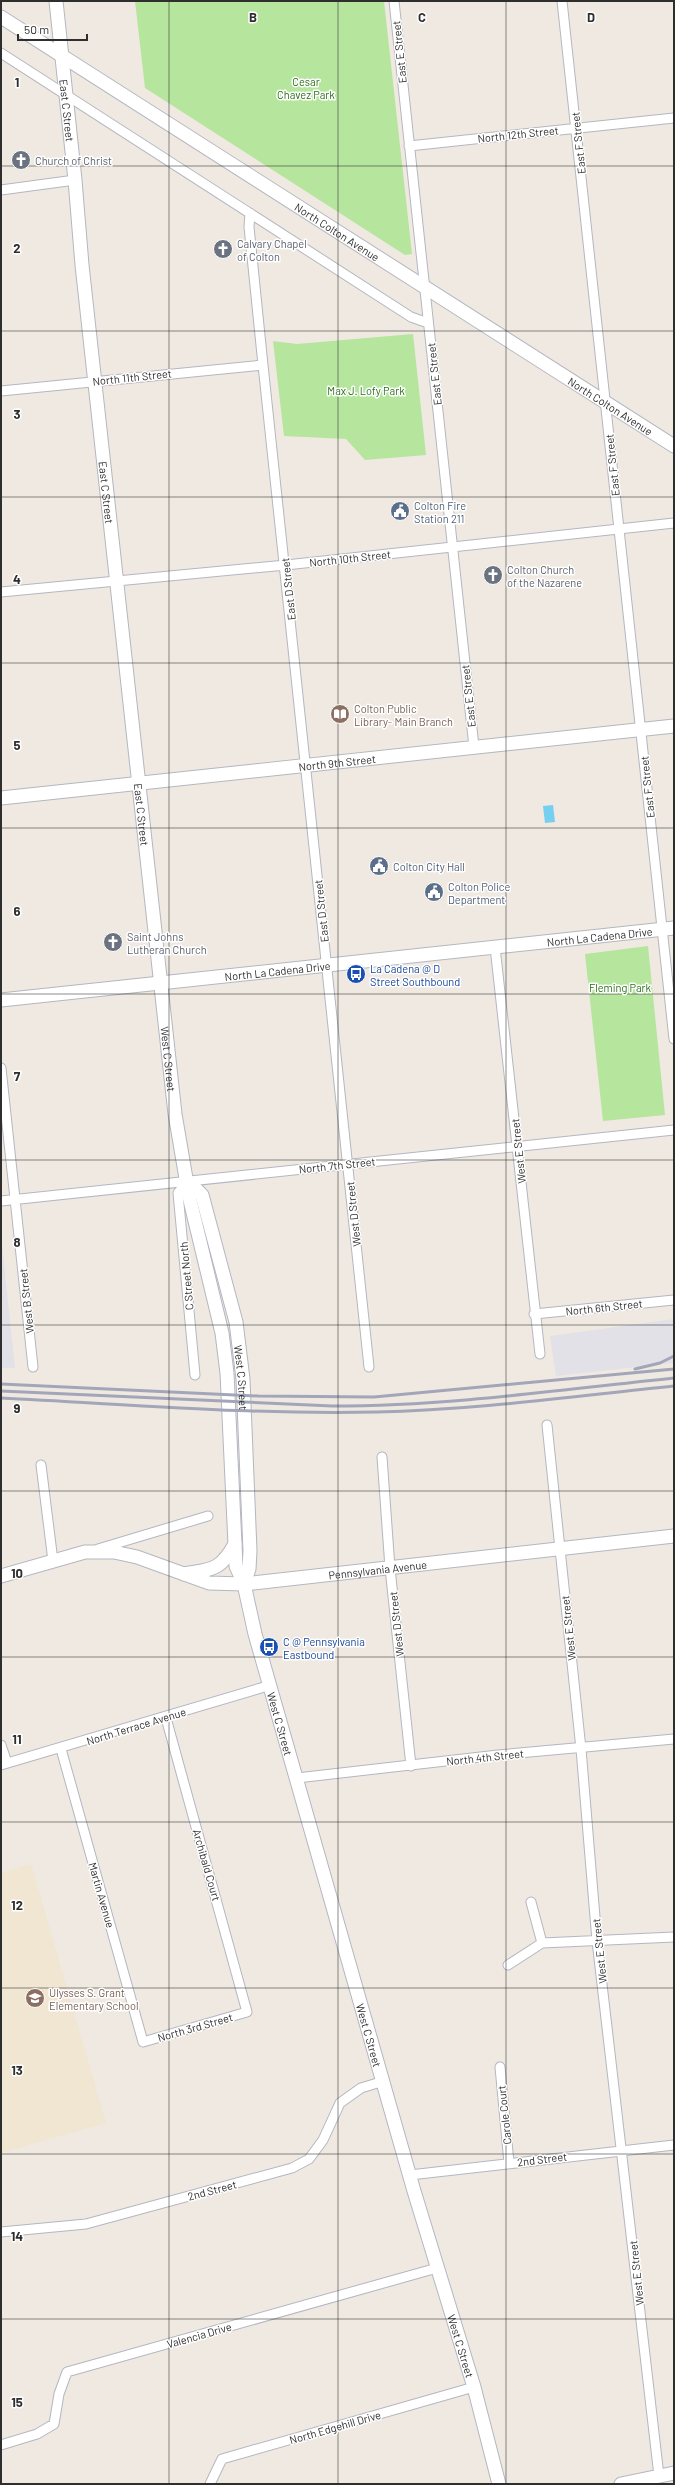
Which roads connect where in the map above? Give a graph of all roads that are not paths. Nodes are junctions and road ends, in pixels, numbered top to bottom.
1 (56, 1) edge
2 (394, 1) edge
3 (562, 1) edge
4 (1, 17) edge
5 (1, 54) edge
6 (61, 54) junction
7 (66, 95) junction
8 (674, 118) edge
9 (576, 128) junction
10 (409, 146) junction
11 (75, 180) junction
12 (1, 190) edge
13 (250, 213) junction
14 (424, 286) junction
15 (428, 323) junction
16 (263, 365) junction
17 (95, 380) junction
18 (1, 391) edge
19 (606, 402) junction
20 (674, 446) edge
21 (674, 523) edge
22 (618, 529) junction
23 (452, 546) junction
24 (286, 565) junction
25 (116, 581) junction
26 (1, 592) edge
27 (674, 726) edge
28 (641, 729) junction
29 (474, 747) junction
30 (306, 765) junction
31 (138, 783) junction
32 (1, 798) edge
33 (668, 929) edge
34 (495, 947) junction
35 (327, 965) junction
36 (161, 983) junction
37 (1, 1000) edge
38 (674, 1039) edge
39 (1, 1068) edge
40 (674, 1130) edge
41 (518, 1146) junction
42 (348, 1164) junction
43 (188, 1181) junction
44 (15, 1199) junction
45 (1, 1201) edge
46 (674, 1300) edge
47 (534, 1314) junction
48 (540, 1354) dead end
49 (33, 1367) dead end
50 (369, 1367) dead end
51 (195, 1375) dead end
52 (547, 1425) dead end
53 (382, 1457) dead end
54 (41, 1465) dead end
55 (208, 1516) dead end
56 (674, 1536) edge
57 (235, 1544) junction
58 (560, 1549) junction
59 (85, 1552) junction
60 (53, 1562) junction
61 (390, 1568) junction
62 (184, 1574) junction
63 (1, 1576) edge
64 (244, 1584) junction
65 (271, 1685) junction
66 (166, 1718) junction
67 (674, 1739) edge
68 (1, 1745) edge
69 (581, 1748) junction
70 (61, 1749) junction
71 (4, 1764) edge
72 (411, 1766) junction
73 (297, 1778) junction
74 (531, 1902) dead end
75 (674, 1937) edge
76 (597, 1941) junction
77 (542, 1943) junction
78 (508, 1965) dead end
79 (248, 2012) joint
80 (143, 2042) joint
81 (500, 2067) dead end
82 (384, 2081) junction
83 (674, 2145) edge
84 (623, 2150) junction
85 (509, 2163) junction
86 (410, 2175) junction
87 (1, 2232) edge
88 (437, 2268) junction
89 (474, 2387) junction
90 (1, 2445) edge
91 (674, 2473) edge
92 (659, 2476) junction
93 (210, 2484) edge
94 (499, 2484) edge
95 (621, 2484) edge

1 - 6 street, East C Street
2 - 10 street, East E Street
3 - 9 street, East F Street
4 - 6 street, North Colton Avenue
5 - 7 street
6 - 7 street, East C Street
6 - 14 street, North Colton Avenue
7 - 11 street, East C Street
7 - 13 street
8 - 9 street, North 12th Street
9 - 10 street, North 12th Street
9 - 19 street, East F Street
10 - 14 street, East E Street
11 - 12 street
11 - 17 street, East C Street
13 - 15 street
13 - 16 street, East D Street
14 - 15 street, East E Street
14 - 19 street, North Colton Avenue
15 - 23 street, East E Street
16 - 17 street, North 11th Street
16 - 24 street, East D Street
17 - 18 street, North 11th Street
17 - 25 street, East C Street
19 - 20 street, North Colton Avenue
19 - 22 street, East F Street
21 - 22 street, North 10th Street
22 - 23 street, North 10th Street
22 - 28 street, East F Street
23 - 24 street, North 10th Street
23 - 29 street, East E Street
24 - 25 street, North 10th Street
24 - 30 street, East D Street
25 - 26 street, North 10th Street
25 - 31 street, East C Street
27 - 28 street, North 9th Street
28 - 29 street, North 9th Street
28 - 33 street, East F Street
29 - 30 street, North 9th Street
30 - 31 street, North 9th Street
30 - 35 street, East D Street
31 - 32 street, North 9th Street
31 - 36 street, East C Street
33 - 34 street, North La Cadena Drive
33 - 38 street, East F Street
34 - 35 street, North La Cadena Drive
34 - 41 street, West E Street
35 - 36 street, North La Cadena Drive
35 - 42 street, West D Street
36 - 37 street, North La Cadena Drive
36 - 43 street, West C Street
39 - 44 street, West B Street
40 - 41 street, North 7th Street
41 - 42 street, North 7th Street
41 - 47 street, West E Street
42 - 43 street, North 7th Street
42 - 50 street, West D Street
43 - 44 street, North 7th Street
43 - 51 street, C Street North
43 - 57 street, West C Street
43 - 64 street, West C Street
44 - 45 street, North 7th Street
44 - 49 street, West B Street
46 - 47 street, North 6th Street
47 - 48 street, West E Street
52 - 58 street, West E Street
53 - 61 street, West D Street
54 - 60 street
55 - 59 street, Pennsylvania Avenue
56 - 58 street, Pennsylvania Avenue
57 - 62 street
57 - 64 street, West C Street
58 - 61 street, Pennsylvania Avenue
58 - 69 street, West E Street
59 - 60 street, Pennsylvania Avenue
59 - 62 street, Pennsylvania Avenue
60 - 63 street, Pennsylvania Avenue
61 - 64 street, Pennsylvania Avenue
61 - 72 street, West D Street
62 - 64 street, Pennsylvania Avenue
64 - 65 street, West C Street
65 - 66 street, North Terrace Avenue
65 - 73 street, West C Street
66 - 70 street, North Terrace Avenue
66 - 79 street, Archibald Court
67 - 69 street, North 4th Street
68 - 71 street
69 - 72 street, North 4th Street
69 - 76 street, West E Street
70 - 71 street, North Terrace Avenue
70 - 80 street, Martin Avenue
72 - 73 street, North 4th Street
73 - 82 street, West C Street
74 - 77 street
75 - 76 street
76 - 77 street
76 - 84 street, West E Street
77 - 78 street
79 - 80 street, North 3rd Street
81 - 85 street, Carole Court
82 - 86 street, West C Street
82 - 87 street, 2nd Street
83 - 84 street, 2nd Street
84 - 85 street, 2nd Street
84 - 92 street, West E Street
85 - 86 street, 2nd Street
86 - 88 street, West C Street
88 - 89 street, West C Street
88 - 90 street, Valencia Drive
89 - 93 street, North Edgehill Drive
89 - 94 street, West C Street
91 - 92 street
92 - 95 street

